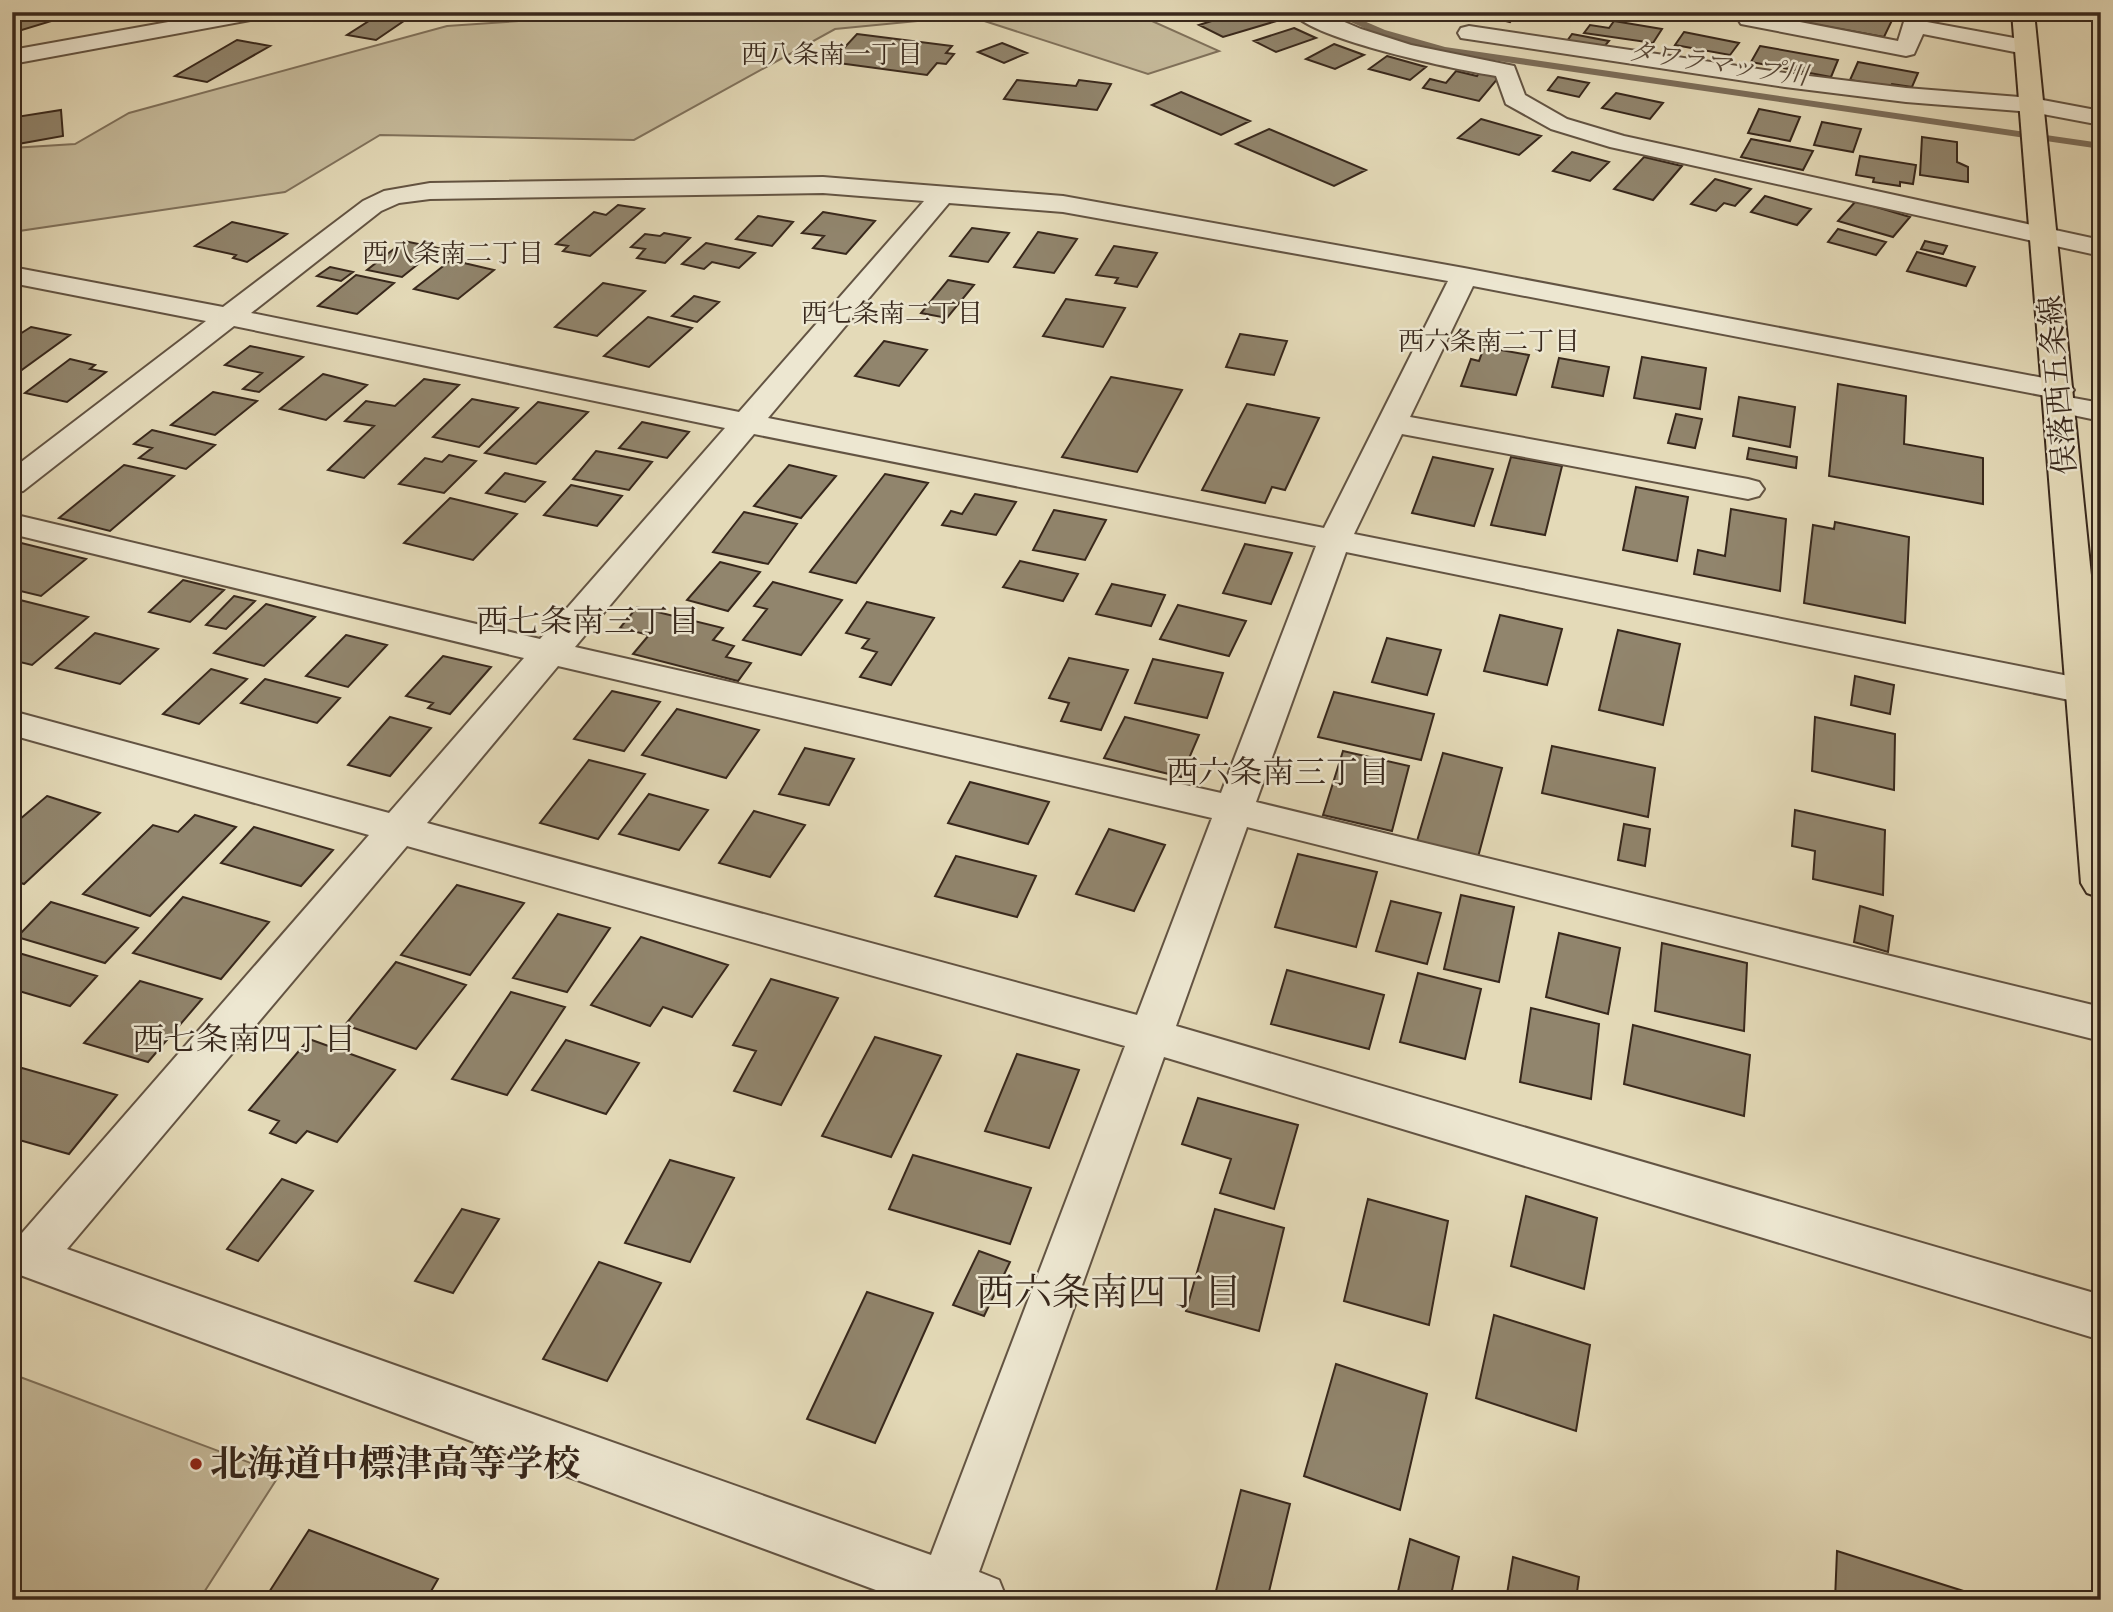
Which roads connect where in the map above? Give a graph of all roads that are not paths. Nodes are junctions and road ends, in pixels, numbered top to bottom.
1 (261, 12) edge
2 (1303, 12) edge
3 (2023, 12) edge
4 (1749, 19) dead end
5 (1917, 19) edge
6 (1469, 33) dead end
7 (2025, 47) junction
8 (12, 57) edge
9 (2033, 112) junction
10 (2101, 118) edge
11 (943, 194) junction
12 (2045, 236) junction
13 (2101, 248) edge
14 (12, 275) edge
15 (1464, 276) junction
16 (228, 315) junction
17 (2059, 397) junction
18 (2101, 412) edge
19 (747, 423) junction
20 (1392, 423) junction
21 (12, 484) edge
22 (1748, 489) dead end
23 (12, 524) edge
24 (1335, 538) junction
25 (550, 653) junction
26 (2091, 711) edge
27 (12, 723) edge
28 (1234, 810) junction
29 (397, 830) junction
30 (2101, 883) edge
31 (2101, 1024) edge
32 (1151, 1036) junction
33 (22, 1254) edge
34 (2101, 1318) edge
35 (963, 1593) edge

1 - 8 street
2 - 12 street
3 - 7 main road, 俣落西五条線
4 - 5 street
5 - 7 street
6 - 9 street
7 - 9 main road, 俣落西五条線
9 - 10 street
9 - 12 main road, 俣落西五条線
11 - 15 street
11 - 16 street
11 - 19 street
12 - 13 street
12 - 17 main road, 俣落西五条線
14 - 16 street
15 - 17 street
15 - 20 street
16 - 19 street
16 - 21 street
17 - 18 street
17 - 26 main road, 俣落西五条線
19 - 24 street
19 - 25 street
20 - 22 street
20 - 24 street
23 - 25 street
24 - 26 street
24 - 28 street
25 - 28 street
25 - 29 street
26 - 30 main road, 俣落西五条線
27 - 29 street
28 - 31 street
28 - 32 street
29 - 32 street
29 - 33 street
32 - 34 street
32 - 35 street
33 - 35 street

